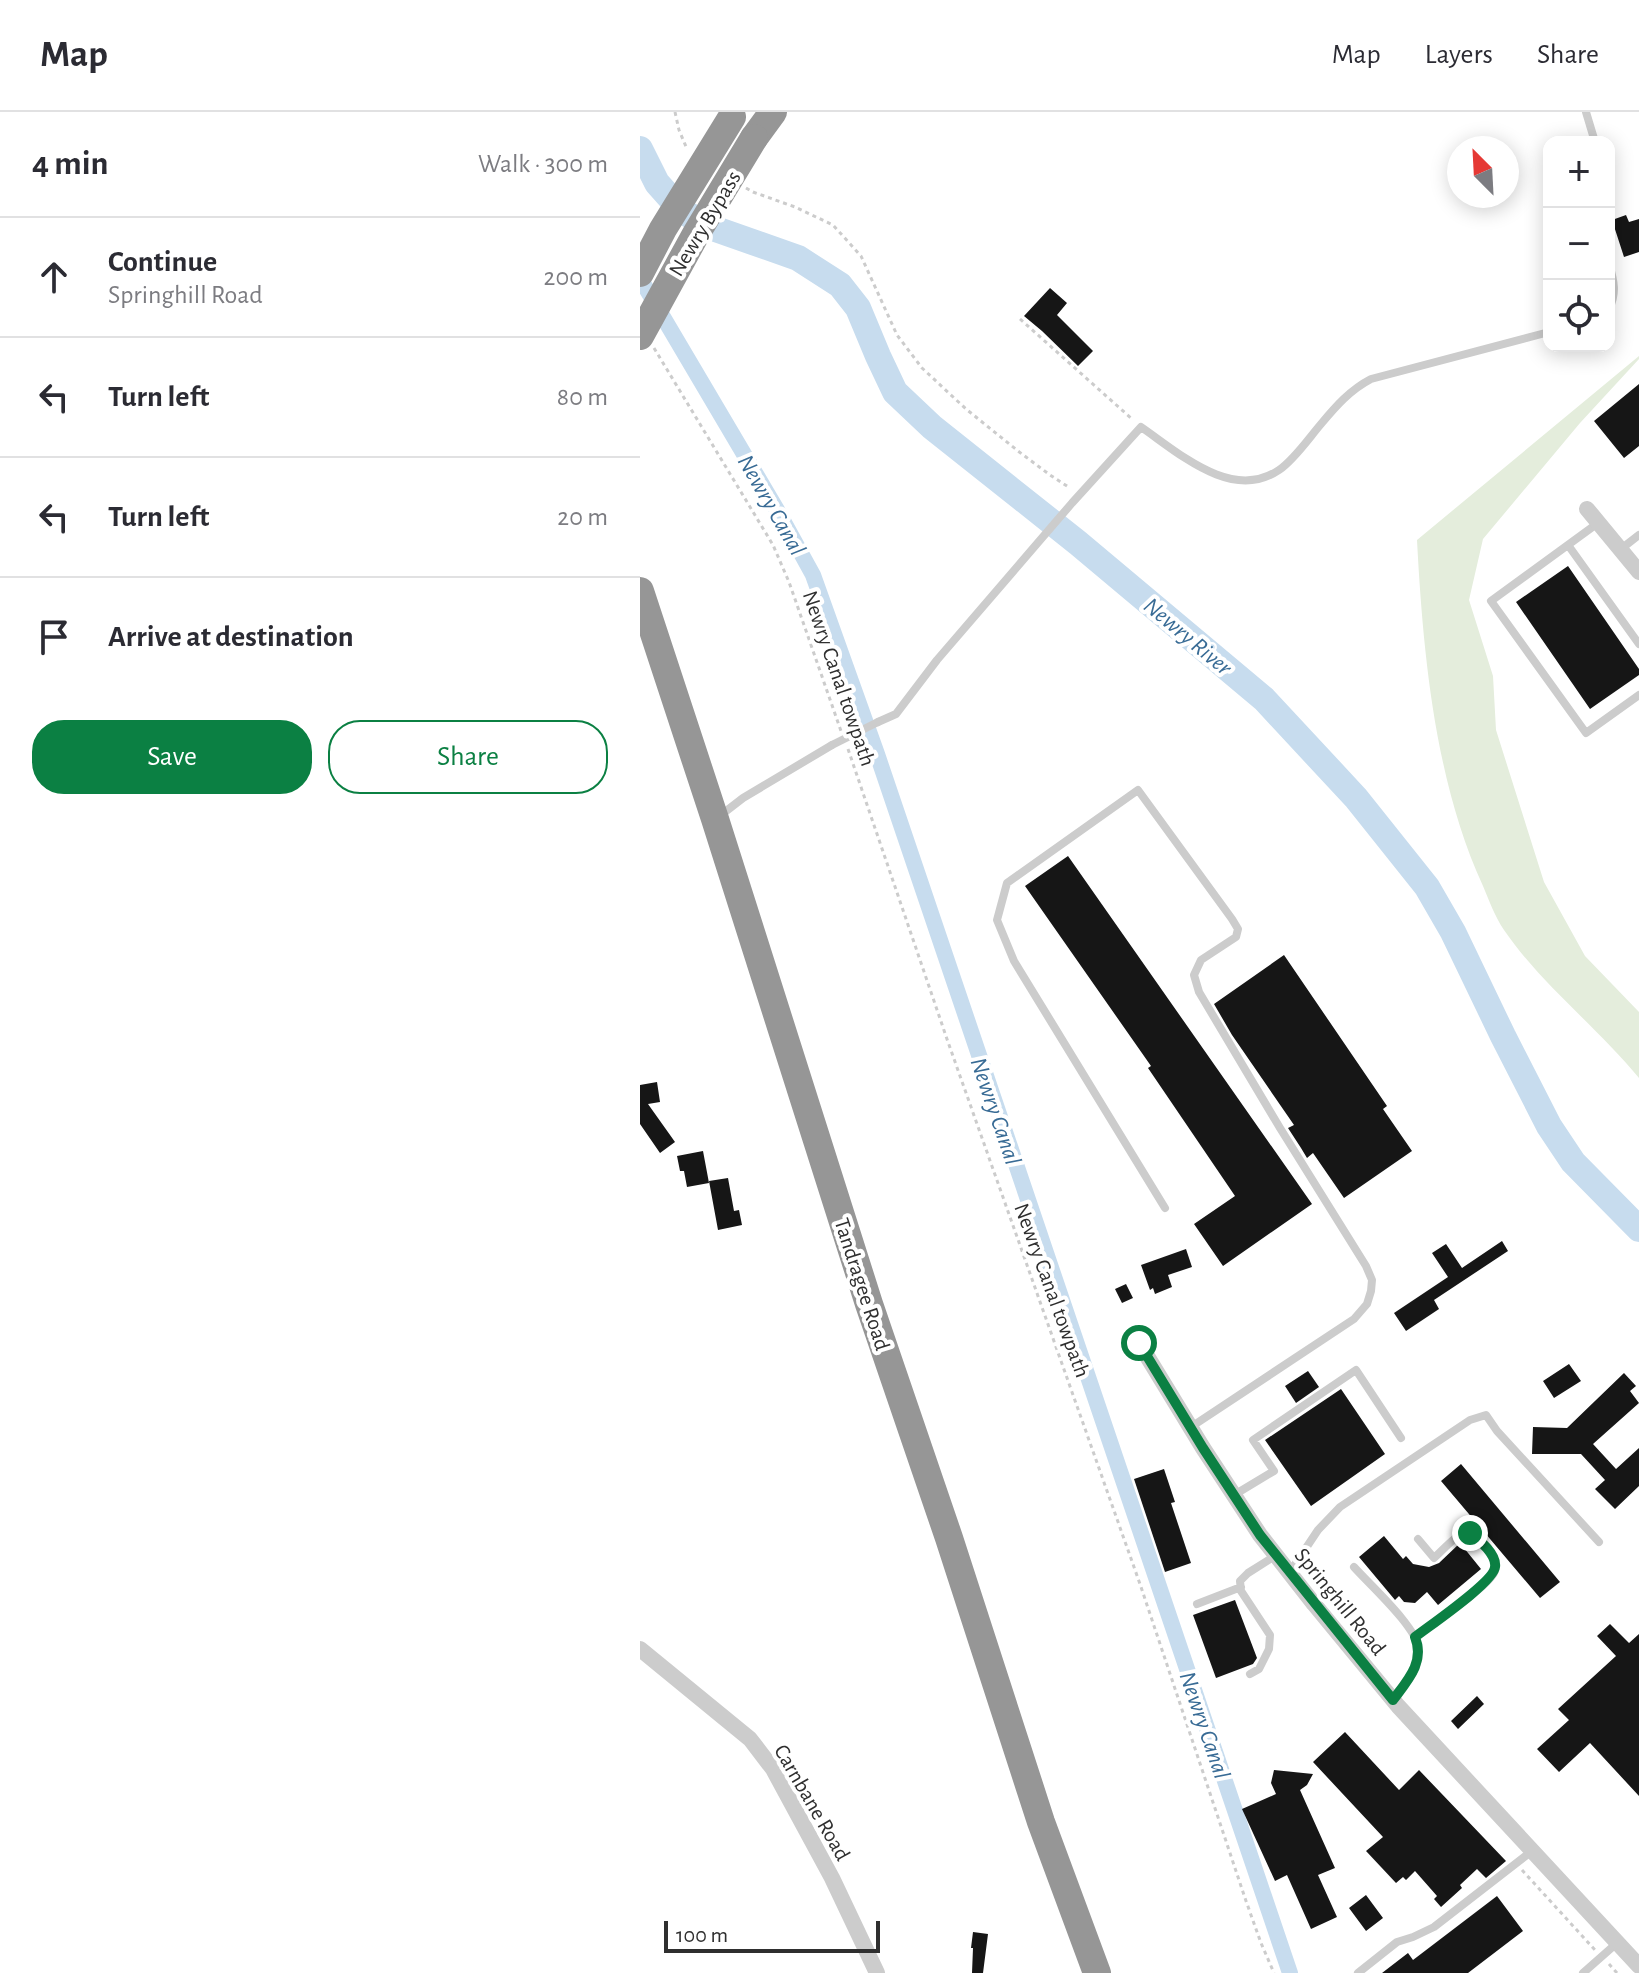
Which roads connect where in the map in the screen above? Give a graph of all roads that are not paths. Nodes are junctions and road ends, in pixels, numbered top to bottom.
1 (773, 112) edge
2 (1586, 112) edge
3 (734, 115) edge
4 (1593, 136) edge
5 (640, 273) edge
6 (1543, 334) edge
7 (647, 342) edge
8 (1593, 516) joint
9 (1639, 535) edge
10 (1568, 545) junction
11 (1621, 549) junction
12 (1639, 572) edge
13 (640, 591) edge
14 (1639, 644) edge
15 (1639, 695) edge
16 (715, 819) junction
17 (1165, 1208) dead end
18 (1139, 1343) dead end
19 (1190, 1427) junction
20 (1401, 1438) dead end
21 (1234, 1495) junction
22 (1418, 1539) dead end
23 (1599, 1542) dead end
24 (1276, 1555) junction
25 (1354, 1567) dead end
26 (1290, 1573) junction
27 (1241, 1587) junction
28 (1197, 1604) dead end
29 (1415, 1637) junction
30 (640, 1649) edge
31 (1250, 1674) dead end
32 (1393, 1700) junction
33 (1532, 1851) junction
34 (1617, 1943) junction
35 (1639, 1966) edge
36 (877, 1973) edge
37 (1097, 1973) edge
38 (1358, 1973) edge
39 (1583, 1973) edge

1 - 7 highway, Newry Bypass, bridge
2 - 4 lane
3 - 5 highway, Newry Bypass, bridge
6 - 16 lane, bridge
8 - 10 lane
8 - 11 street
9 - 11 lane
10 - 14 lane
10 - 15 lane
11 - 12 street
13 - 16 highway, Tandragee Road
16 - 37 highway, Tandragee Road
17 - 19 lane
18 - 19 street, Springhill Road
19 - 21 street, Springhill Road
20 - 21 lane
21 - 24 street, Springhill Road
22 - 29 lane
23 - 26 lane
24 - 26 street, Springhill Road
24 - 27 lane
25 - 29 lane
26 - 32 street, Springhill Road
27 - 28 lane
27 - 31 lane
29 - 32 lane
30 - 36 street, Carnbane Road
32 - 33 street, Springhill Road
33 - 34 street, Springhill Road
33 - 38 lane
34 - 35 street, Springhill Road
34 - 39 lane

